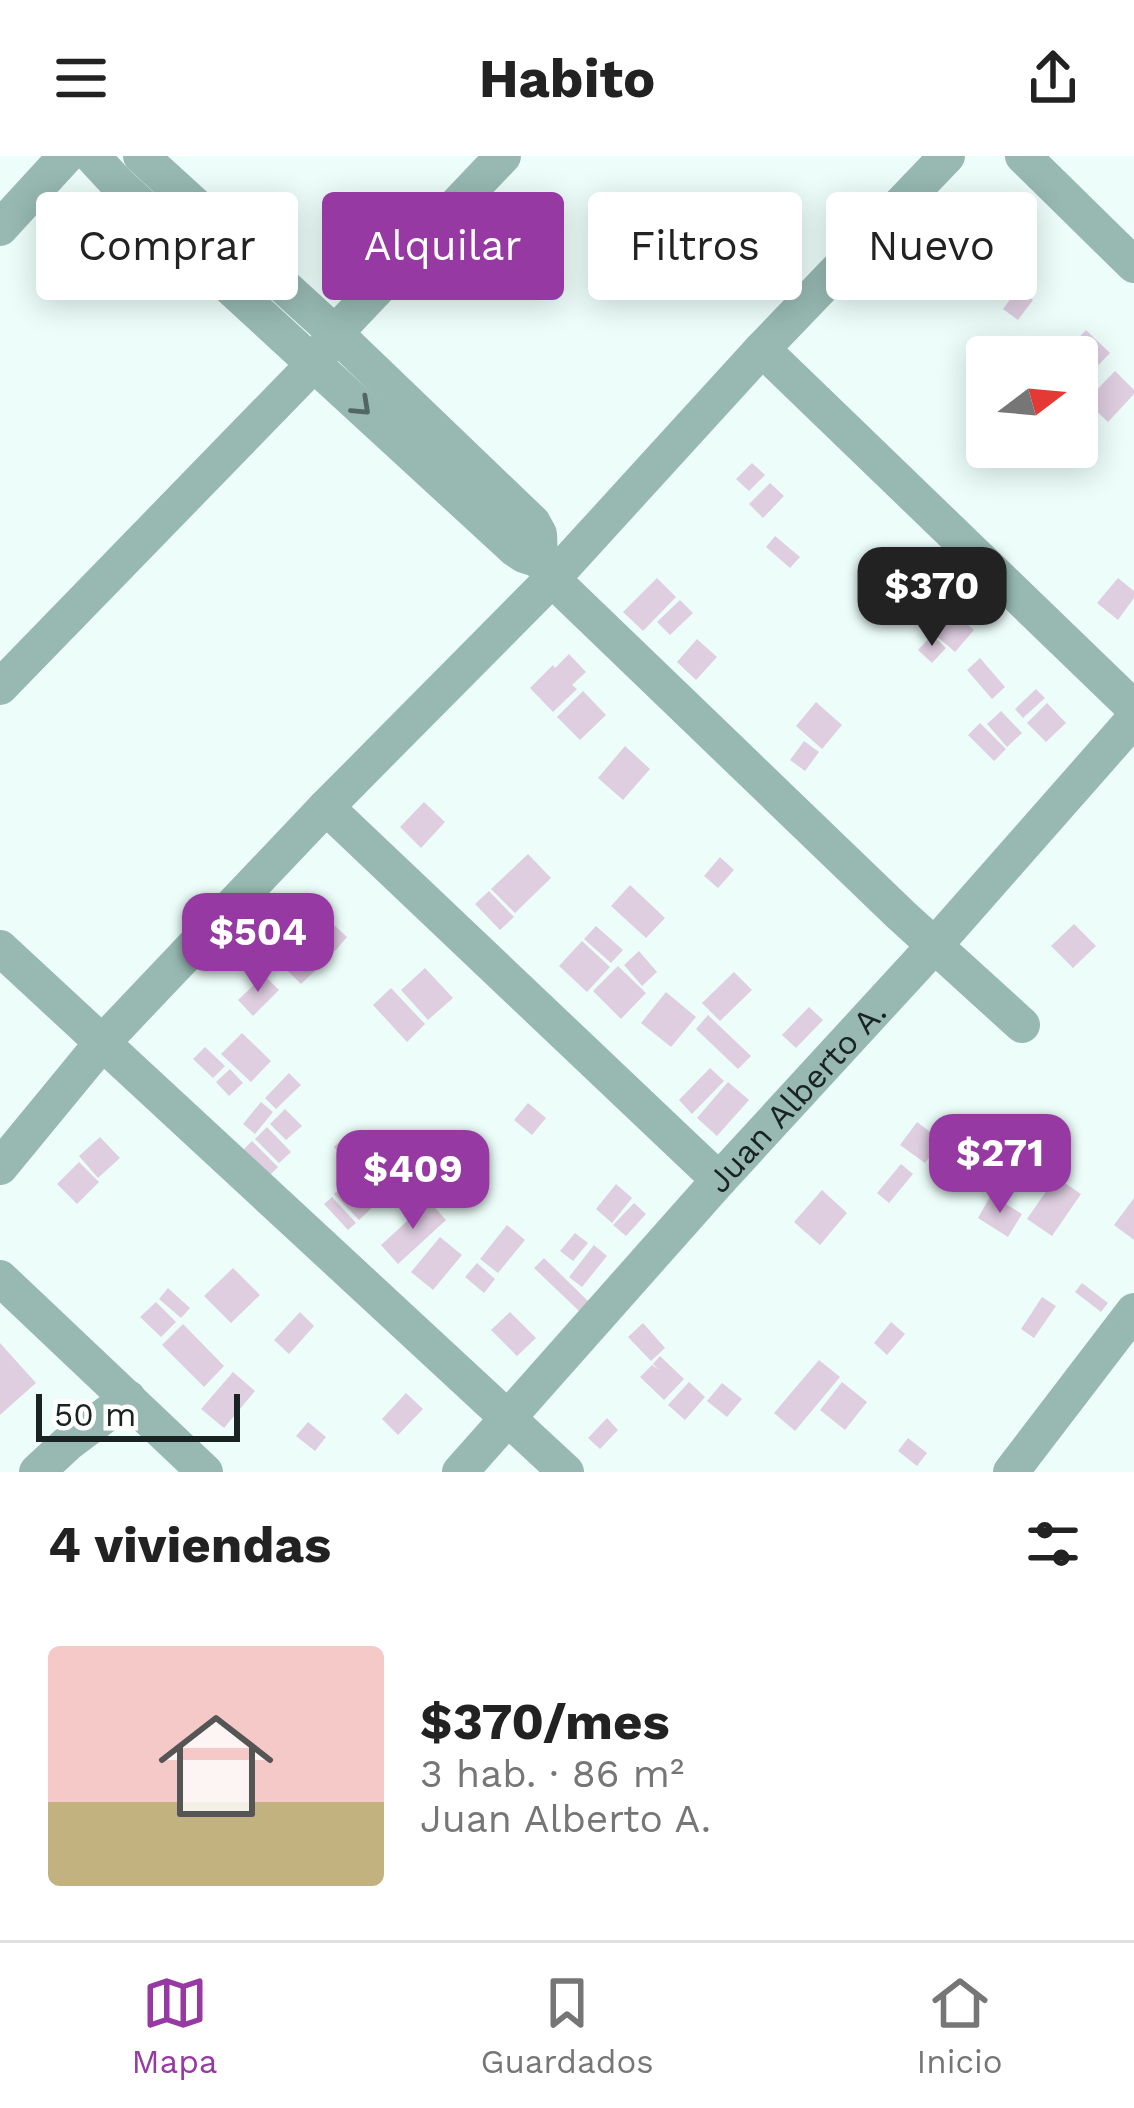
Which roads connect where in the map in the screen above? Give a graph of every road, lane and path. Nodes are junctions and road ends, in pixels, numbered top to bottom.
1 (66, 156) edge
2 (92, 156) edge
3 (140, 156) edge
4 (503, 156) edge
5 (946, 156) edge
6 (1023, 156) edge
7 (0, 229) edge
8 (1134, 265) edge
9 (335, 333) junction
10 (762, 350) junction
11 (314, 364) junction
12 (546, 569) junction
13 (0, 687) edge
14 (1134, 708) edge
15 (1134, 719) edge
16 (326, 806) junction
17 (935, 945) junction
18 (0, 948) edge
19 (1022, 1025) dead end
20 (102, 1043) junction
21 (0, 1167) edge
22 (719, 1180) junction
23 (0, 1278) edge
24 (1134, 1312) edge
25 (128, 1398) junction
26 (507, 1418) junction
27 (37, 1472) edge
28 (206, 1472) edge
29 (460, 1472) edge
30 (566, 1472) edge
31 (1011, 1472) edge

1 - 7 street
2 - 11 street
3 - 9 street
4 - 9 street
5 - 10 street
6 - 8 street
9 - 11 street
9 - 12 street
10 - 12 street
10 - 14 street
11 -> 12 street
11 - 13 street
12 - 16 street
12 - 17 street
15 - 17 street, Juan Alberto A.
16 - 20 street
16 - 22 street
17 - 19 street
17 - 22 street, Juan Alberto A.
18 - 20 street
20 - 21 street
20 - 26 street
22 - 26 street, Juan Alberto A.
23 - 25 street
24 - 31 street
25 - 27 street
25 - 28 street
26 - 29 street, Juan Alberto A.
26 - 30 street

